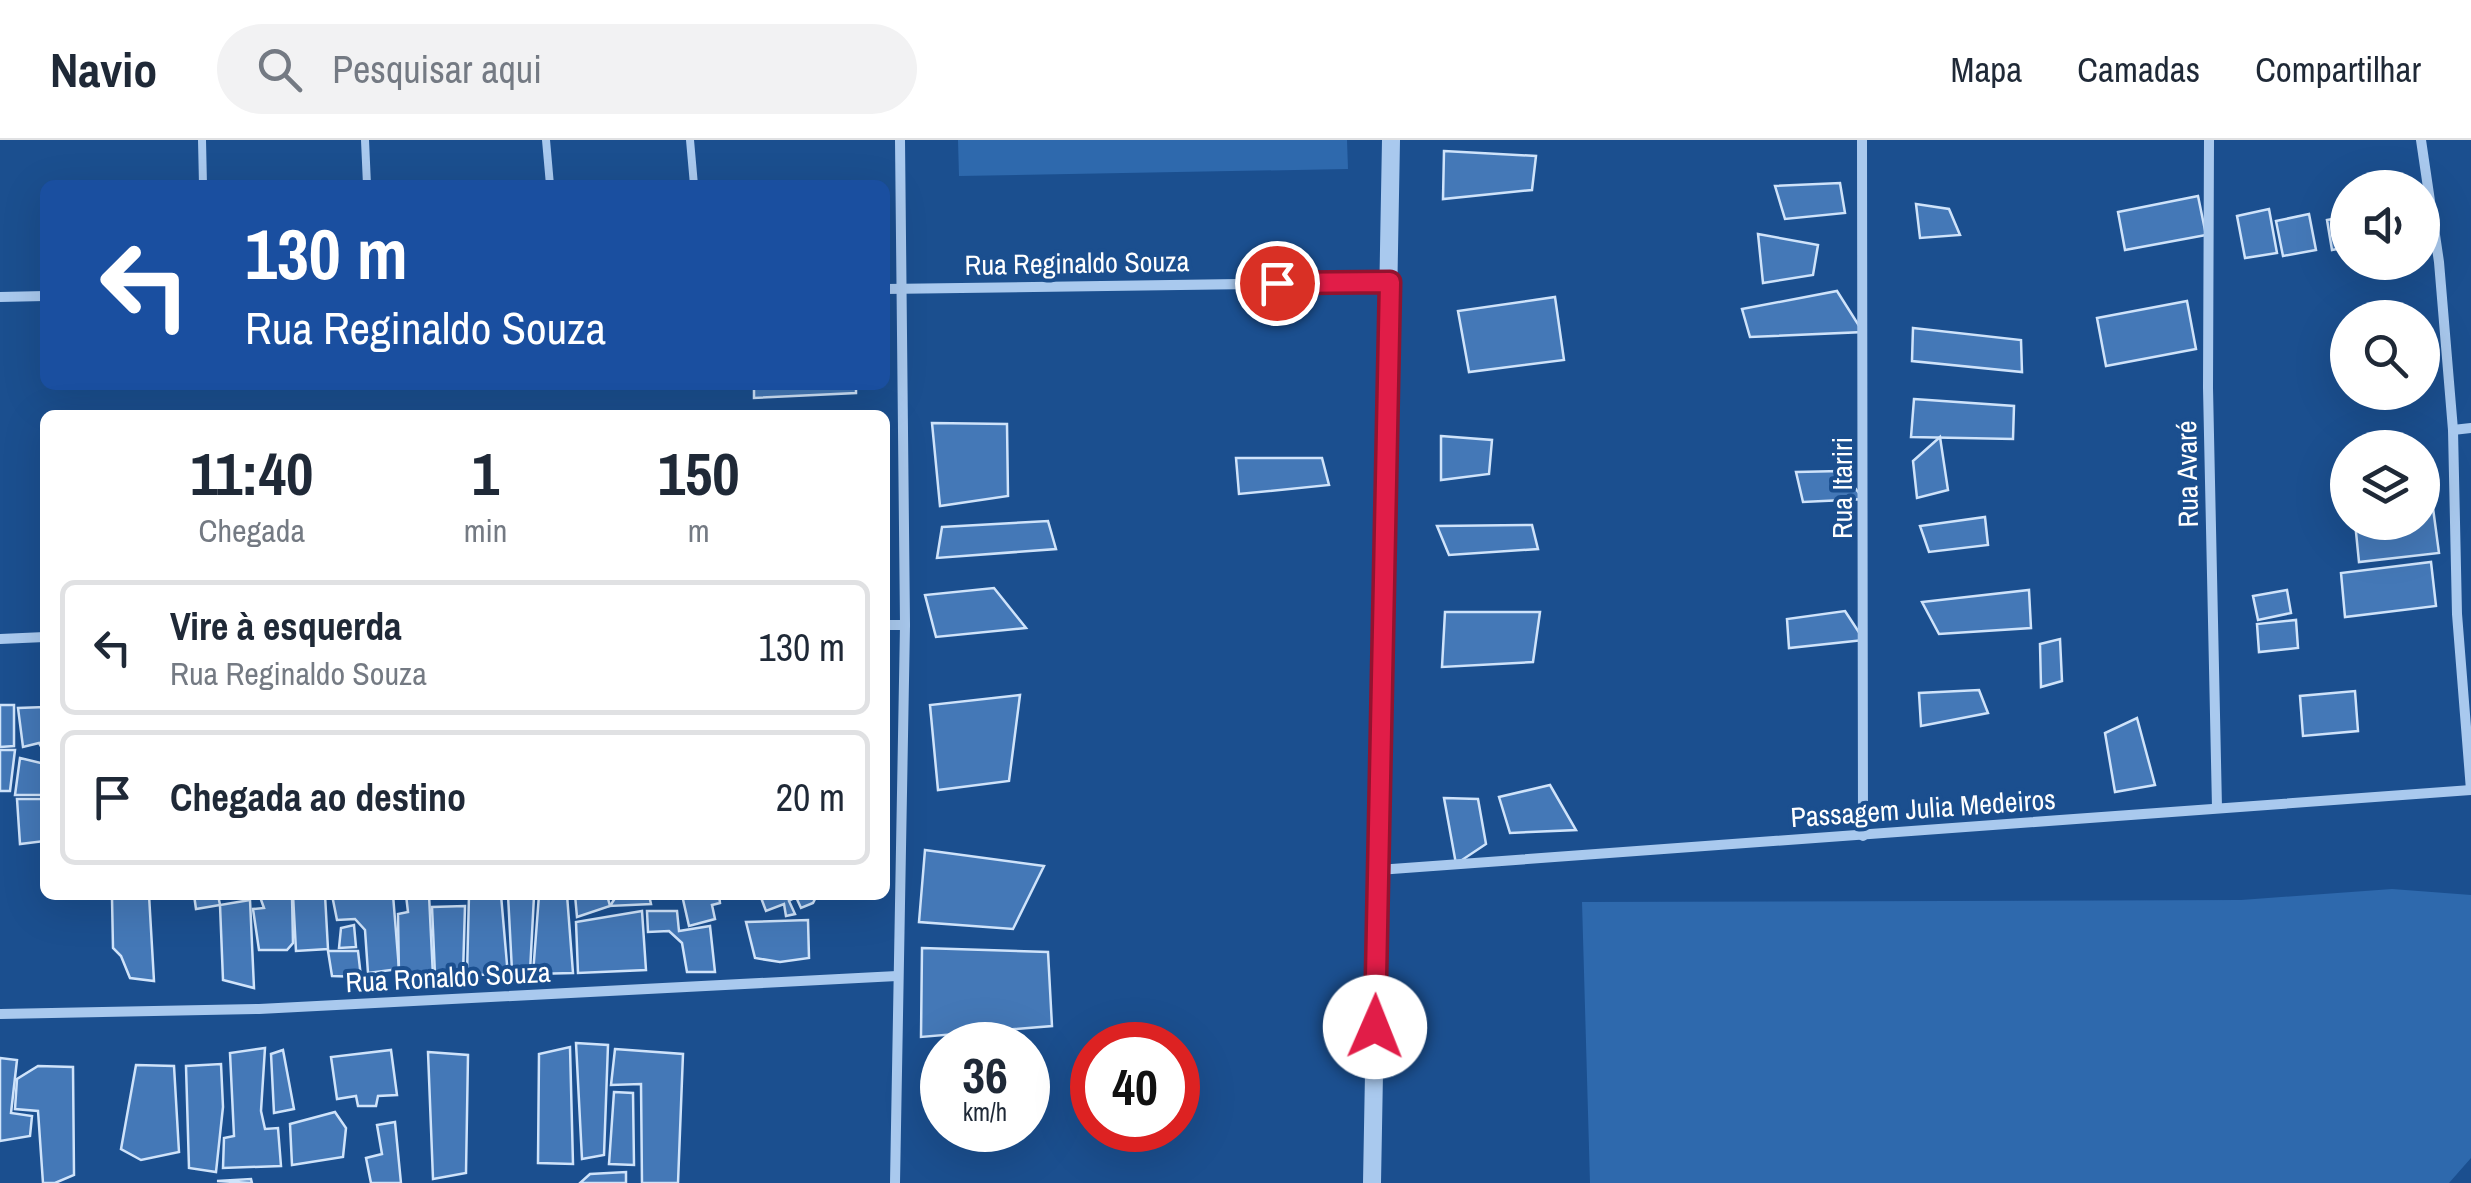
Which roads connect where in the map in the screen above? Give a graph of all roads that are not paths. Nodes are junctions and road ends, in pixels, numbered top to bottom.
1 (202, 140) edge
2 (365, 140) edge
3 (546, 140) edge
4 (690, 140) edge
5 (900, 140) edge
6 (1391, 140) edge
7 (1862, 140) edge
8 (2209, 140) edge
9 (2421, 140) edge
10 (203, 180) edge
11 (367, 180) edge
12 (550, 180) edge
13 (694, 180) edge
14 (1390, 282) junction
15 (890, 288) edge
16 (902, 288) junction
17 (0, 296) edge
18 (40, 296) edge
19 (2471, 428) edge
20 (2453, 430) junction
21 (890, 625) edge
22 (905, 625) junction
23 (40, 638) edge
24 (0, 639) edge
25 (2471, 790) edge
26 (2217, 808) junction
27 (1863, 836) junction
28 (1378, 870) junction
29 (897, 976) junction
30 (0, 1014) edge
31 (896, 1183) edge
32 (1372, 1183) edge

1 - 10 lane
2 - 11 lane
3 - 12 lane
4 - 13 lane
5 - 16 street
6 - 14 street
7 - 27 street, Rua Itariri
8 - 26 street, Rua Avaré
9 - 20 street
14 - 16 street, Rua Reginaldo Souza
14 - 28 street
15 - 16 street, Rua Reginaldo Souza
16 - 22 street
17 - 18 street
19 - 20 street
20 - 25 street
21 - 22 street
22 - 29 street
23 - 24 street
25 - 26 street, Passagem Julia Medeiros
26 - 27 street, Passagem Julia Medeiros
27 - 28 street, Passagem Julia Medeiros
28 - 32 street
29 - 30 street, Rua Ronaldo Souza
29 - 31 street

